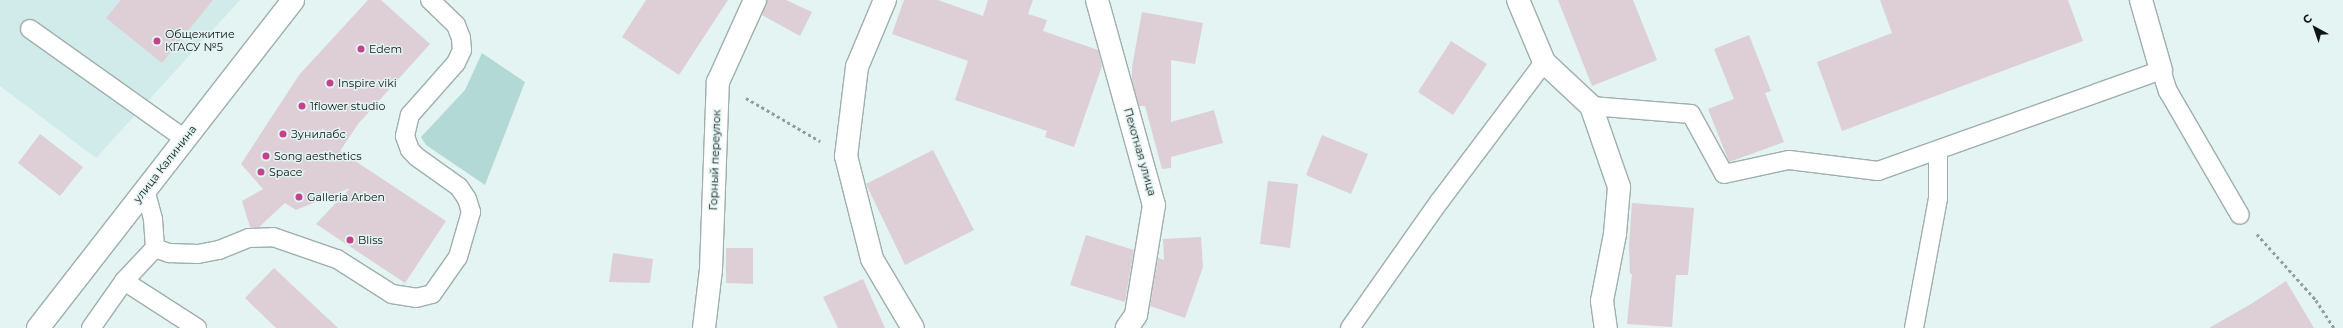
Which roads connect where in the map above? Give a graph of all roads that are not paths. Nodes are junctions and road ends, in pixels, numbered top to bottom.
1 (293, 0) edge
2 (430, 0) edge
3 (755, 0) edge
4 (885, 0) edge
5 (1097, 0) edge
6 (1518, 0) edge
7 (2141, 0) edge
8 (30, 29) dead end
9 (1544, 62) junction
10 (2161, 70) junction
11 (1591, 106) junction
12 (185, 139) junction
13 (1938, 150) junction
14 (145, 190) junction
15 (2240, 215) road end
16 (155, 248) junction
17 (124, 281) junction
18 (38, 328) edge
19 (91, 328) edge
20 (197, 328) edge
21 (704, 328) edge
22 (913, 328) edge
23 (1128, 328) edge
24 (1350, 328) edge
25 (1606, 328) edge
26 (1914, 328) edge

1 - 12 street, улица Калинина
2 - 16 lane
3 - 21 street, Горный переулок
4 - 22 street
5 - 23 street, Пехотная улица
6 - 9 street
7 - 10 street
8 - 12 lane
9 - 11 street
9 - 24 lane
10 - 13 lane
10 - 15 lane
11 - 13 lane
11 - 25 street
12 - 14 street, улица Калинина
13 - 26 lane
14 - 16 lane
14 - 18 street, улица Калинина
16 - 17 lane
17 - 19 lane
17 - 20 lane

